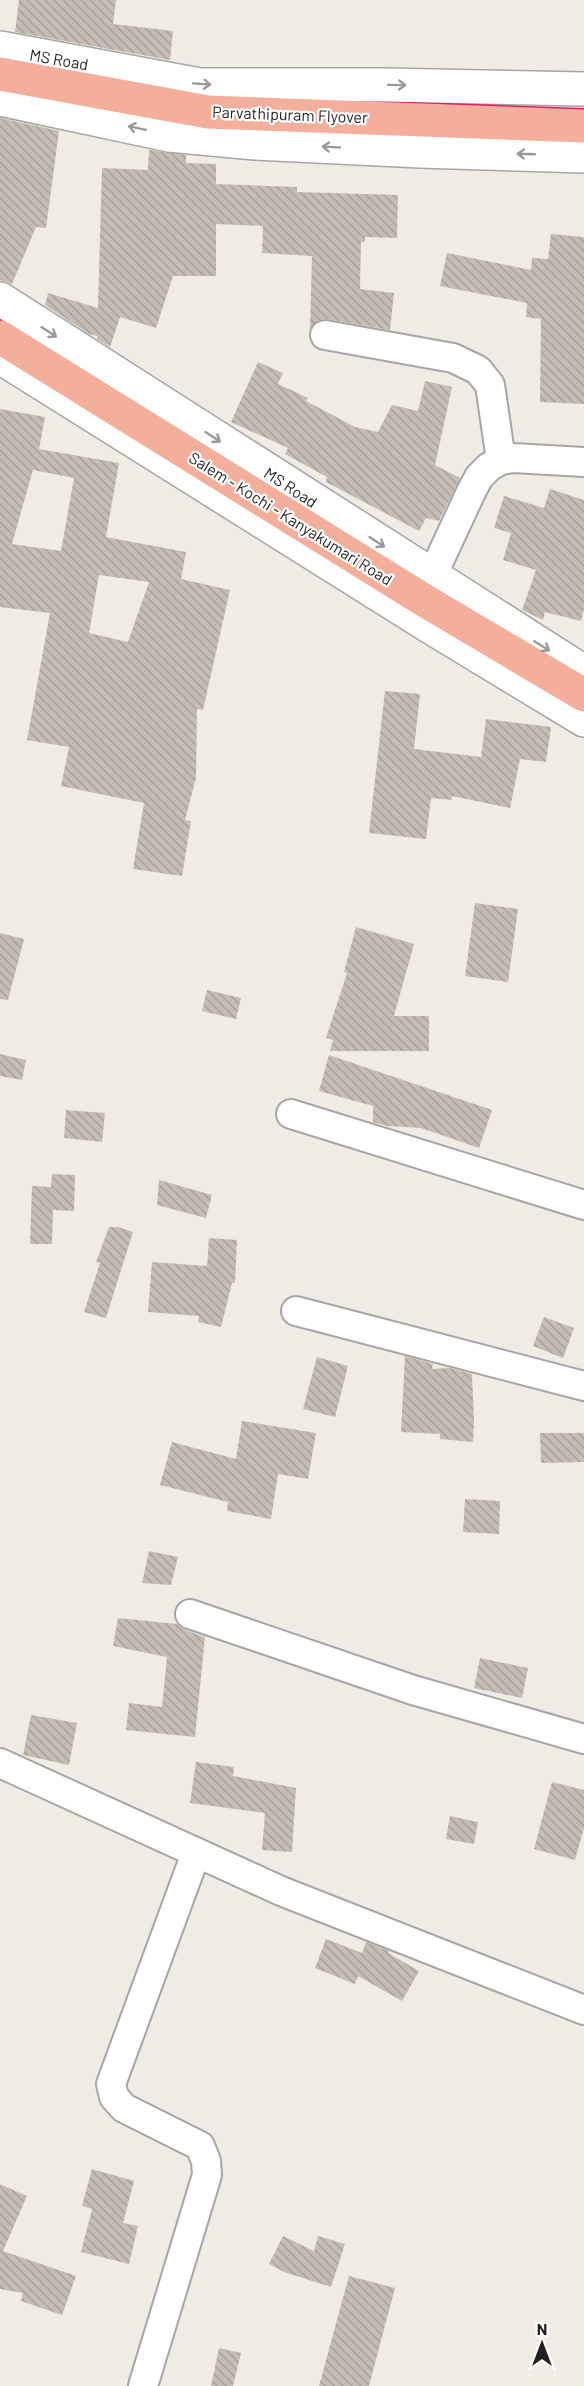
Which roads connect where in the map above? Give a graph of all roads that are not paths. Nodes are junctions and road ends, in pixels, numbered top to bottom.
1 (0, 48) edge
2 (0, 74) edge
3 (584, 89) edge
4 (0, 99) edge
5 (584, 126) edge
6 (584, 156) edge
7 (0, 299) edge
8 (325, 335) dead end
9 (0, 337) edge
10 (0, 357) edge
11 (501, 460) junction
12 (584, 462) edge
13 (432, 576) junction
14 (584, 672) edge
15 (584, 695) edge
16 (584, 720) edge
17 (291, 1114) dead end
18 (584, 1205) edge
19 (296, 1311) dead end
20 (584, 1386) edge
21 (190, 1614) dead end
22 (584, 1739) edge
23 (0, 1762) edge
24 (196, 1852) junction
25 (584, 2010) edge
26 (143, 2386) edge

1 -> 3 street, MS Road
2 - 5 highway, Parvathipuram Flyover
6 -> 4 street
7 -> 13 street, MS Road
8 - 11 street
9 - 15 highway, Salem - Kochi - Kanyakumari Road
10 - 16 street
11 - 12 street
11 - 13 street
13 -> 14 street, MS Road
17 - 18 street
19 - 20 street
21 - 22 street
23 - 24 street
24 - 25 street
24 - 26 street

